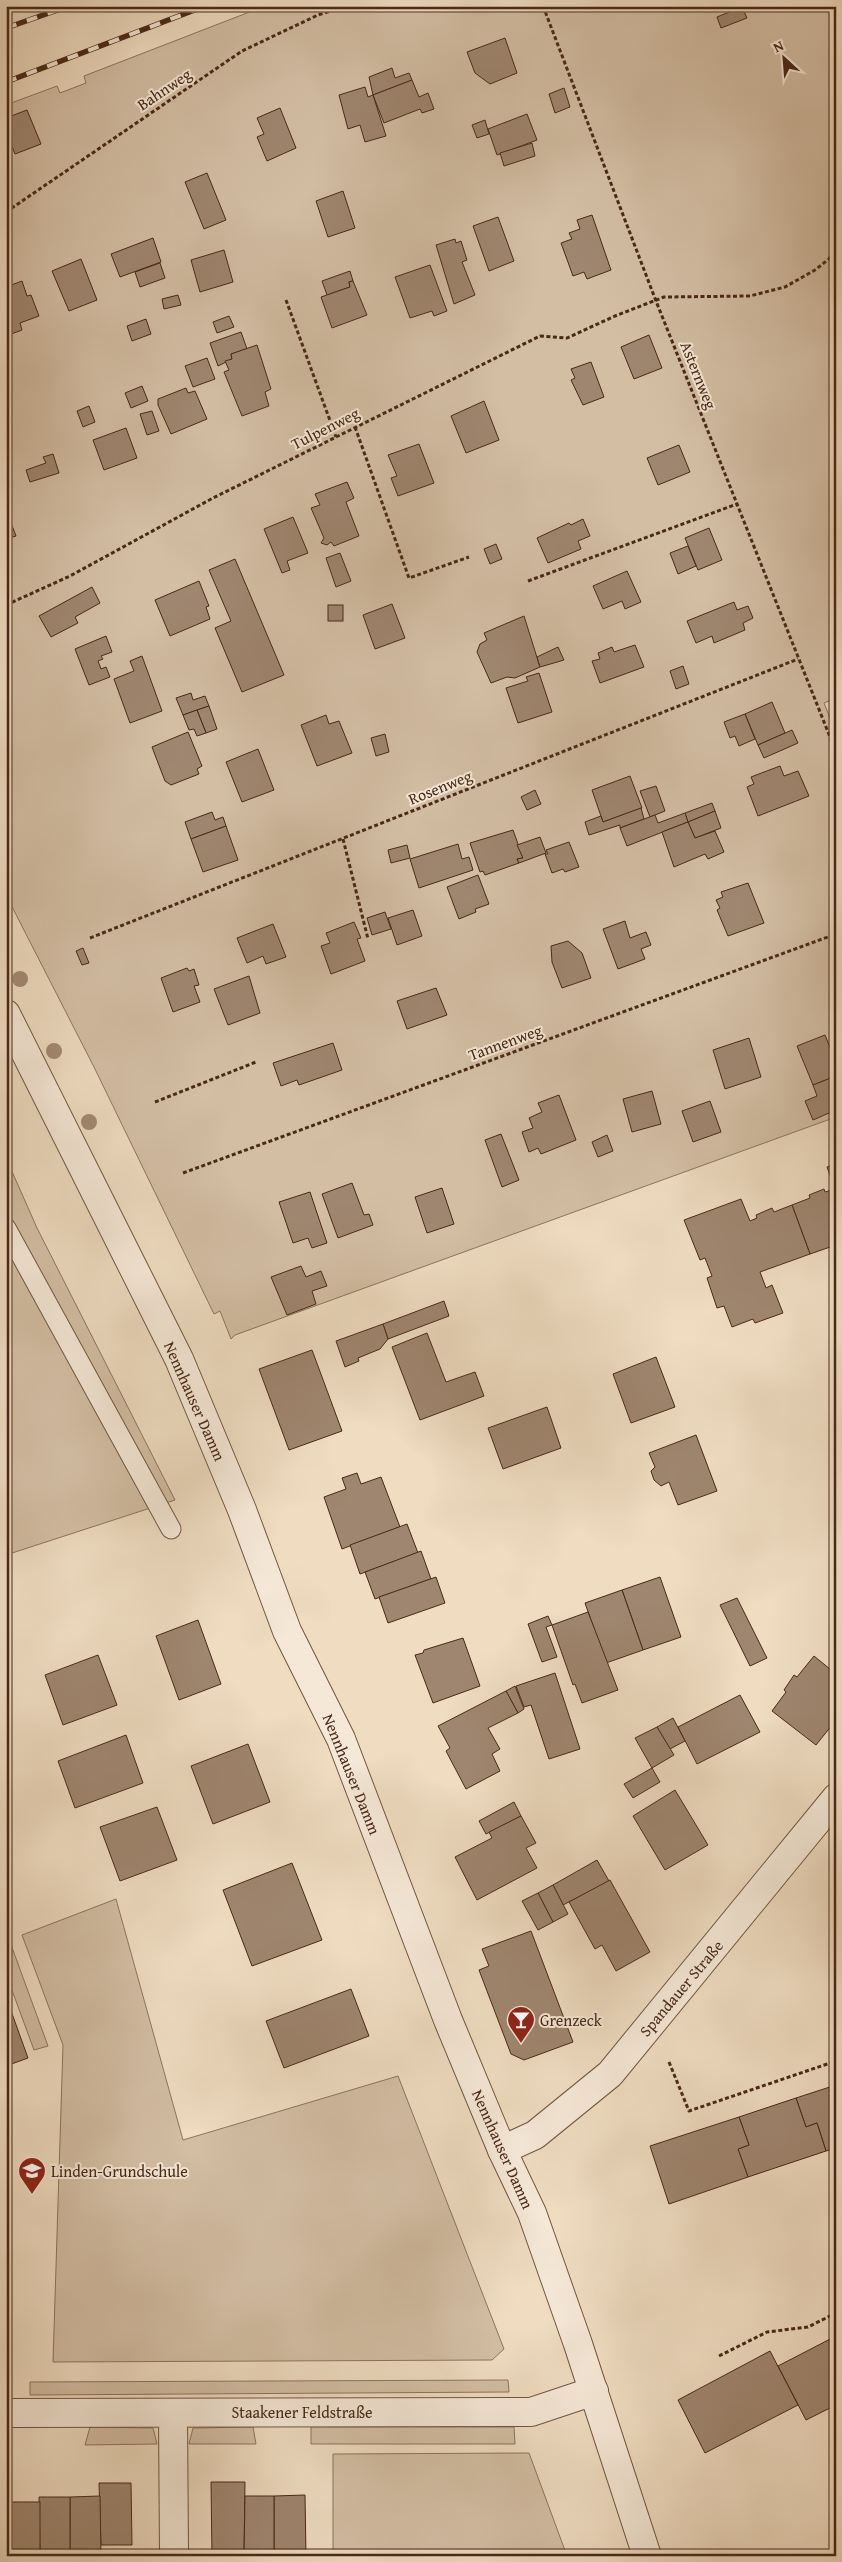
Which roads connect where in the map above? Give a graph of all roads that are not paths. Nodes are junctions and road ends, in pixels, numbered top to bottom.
1 (6, 1014) edge
2 (6, 1228) edge
3 (170, 1529) dead end
4 (836, 1798) edge
5 (502, 2150) junction
6 (594, 2391) junction
7 (173, 2413) junction
8 (6, 2414) edge
9 (174, 2556) edge
10 (647, 2556) edge

1 - 5 street, Nennhauser Damm
2 - 3 lane
4 - 5 street, Spandauer Straße
5 - 6 street, Nennhauser Damm
6 - 7 street, Staakener Feldstraße
6 - 10 street, Nennhauser Damm
7 - 8 street, Staakener Feldstraße
7 - 9 street

